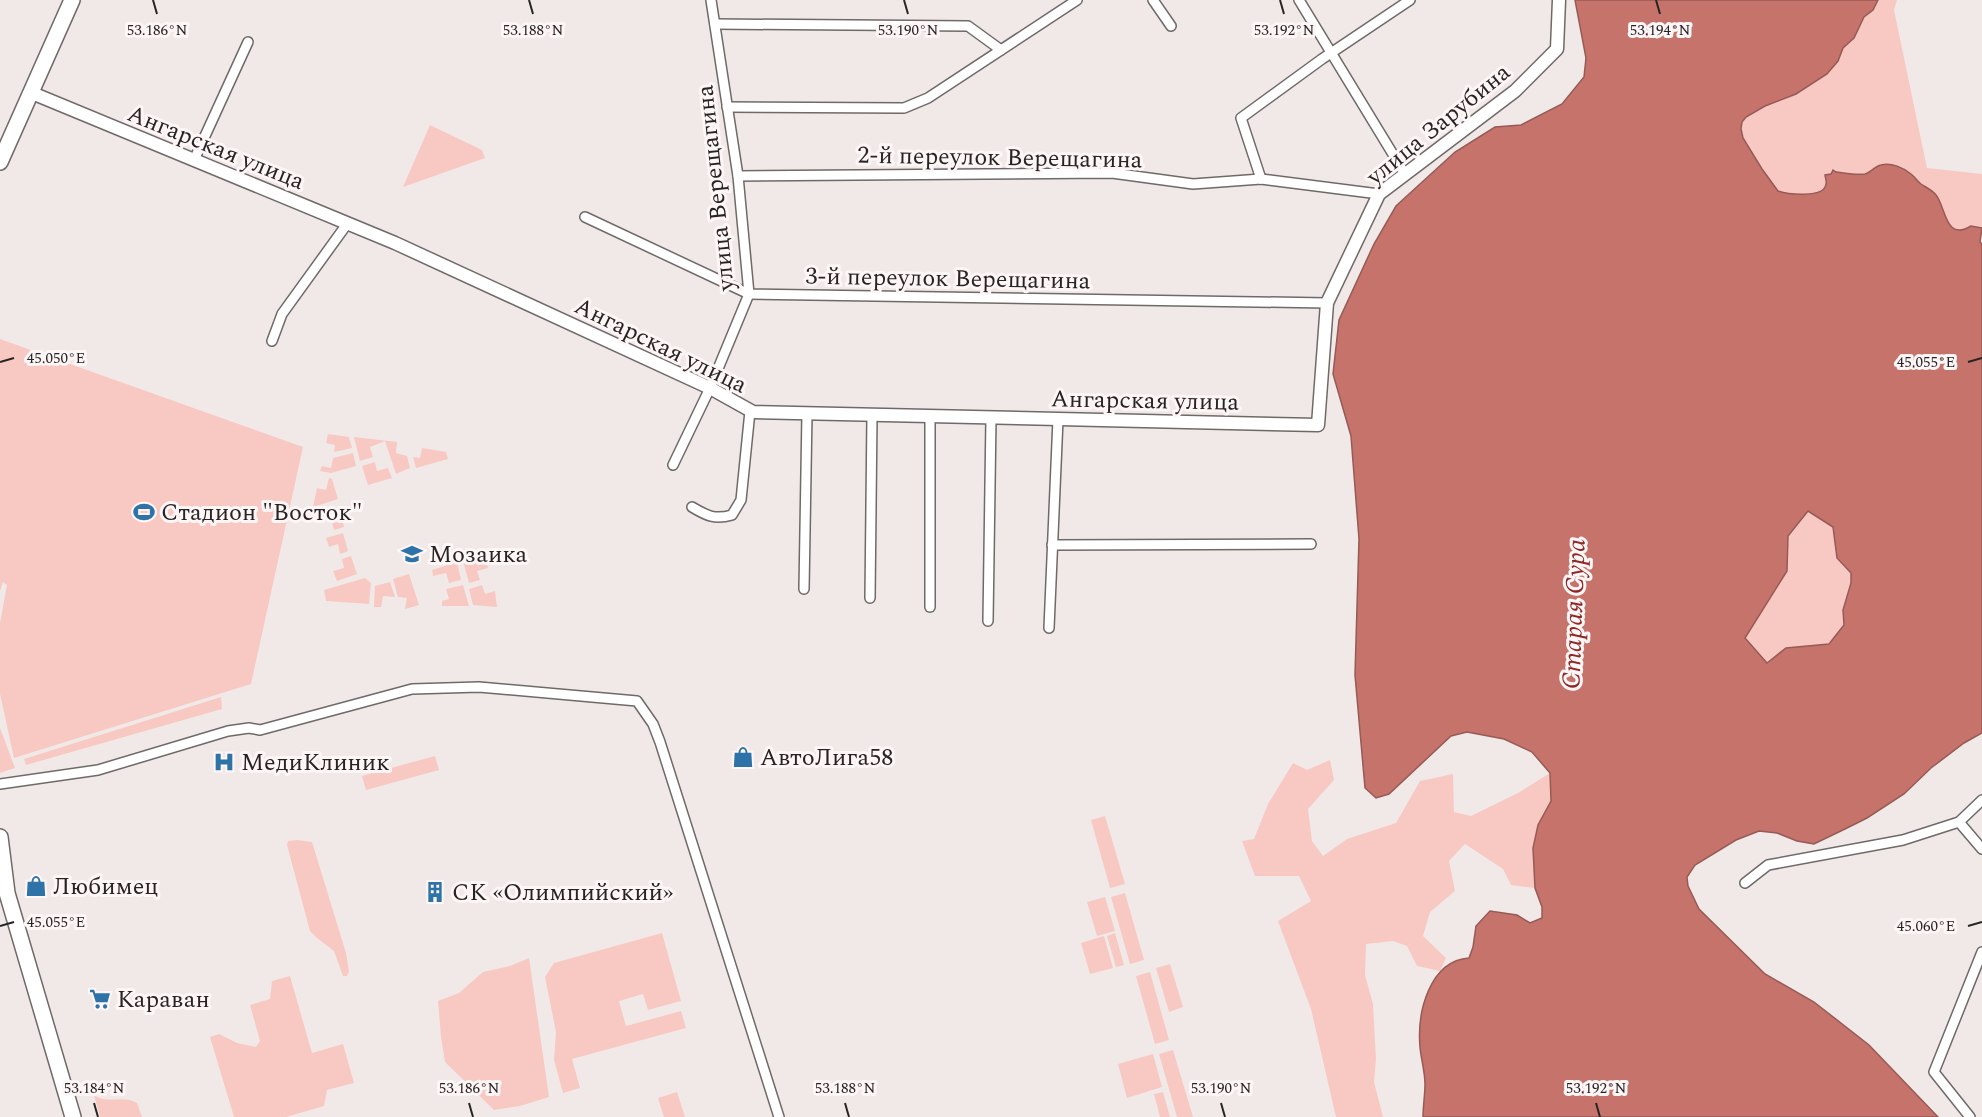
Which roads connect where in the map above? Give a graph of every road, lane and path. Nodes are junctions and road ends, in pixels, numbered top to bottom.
1 (72, 0) edge
2 (711, 0) edge
3 (1077, 0) edge
4 (1153, 0) edge
5 (1299, 0) edge
6 (1410, 0) edge
7 (1559, 0) edge
8 (715, 24) junction
9 (1171, 26) dead end
10 (248, 42) dead end
11 (1001, 50) junction
12 (1331, 53) junction
13 (32, 93) junction
14 (727, 107) junction
15 (194, 160) junction
16 (0, 162) edge
17 (1405, 174) junction
18 (738, 176) junction
19 (1261, 179) junction
20 (1379, 194) junction
21 (585, 217) dead end
22 (347, 224) junction
23 (749, 294) junction
24 (1327, 303) junction
25 (272, 341) dead end
26 (710, 388) junction
27 (750, 411) junction
28 (807, 413) junction
29 (872, 415) junction
30 (930, 416) junction
31 (991, 418) junction
32 (1058, 419) junction
33 (1318, 425) joint
34 (673, 465) dead end
35 (692, 507) dead end
36 (1311, 544) dead end
37 (1052, 545) junction
38 (804, 589) dead end
39 (870, 598) dead end
40 (930, 607) dead end
41 (988, 621) dead end
42 (1049, 628) dead end
43 (0, 784) edge
44 (1982, 800) edge
45 (1959, 822) junction
46 (0, 837) edge
47 (1982, 849) edge
48 (0, 874) edge
49 (1745, 883) dead end
50 (7, 893) junction
51 (1982, 952) edge
52 (73, 1117) edge
53 (779, 1117) edge
54 (1970, 1117) edge

1 - 13 main road
2 - 8 street, улица Верещагина
3 - 11 street
4 - 9 street
5 - 12 street
6 - 12 street
7 - 17 street, улица Зарубина
8 - 11 street
8 - 14 street, улица Верещагина
10 - 15 street
11 - 14 street
12 - 17 street
12 - 19 street
13 - 15 street, Ангарская улица
13 - 16 main road
14 - 18 street, улица Верещагина
15 - 22 street, Ангарская улица
17 - 20 street, улица Зарубина
18 - 19 street, 2-й переулок Верещагина
18 - 23 street, улица Верещагина
19 - 20 street, 2-й переулок Верещагина
20 - 24 street, улица Зарубина
21 - 23 street, 3-й переулок Верещагина
22 - 25 street
22 - 26 street, Ангарская улица
23 - 24 street, 3-й переулок Верещагина
23 - 26 street, улица Верещагина
24 - 33 street, улица Зарубина
26 - 27 street, Ангарская улица
26 - 34 street, улица Верещагина
27 - 28 street, Ангарская улица
27 - 35 street
28 - 29 street, Ангарская улица
28 - 38 street
29 - 30 street, Ангарская улица
29 - 39 street
30 - 31 street, Ангарская улица
30 - 40 street
31 - 32 street, Ангарская улица
31 - 41 street
32 - 33 street, Ангарская улица
32 - 37 street
36 - 37 street
37 - 42 street
43 - 53 street
44 - 45 street
45 - 47 street
45 - 49 street
46 - 50 main road
48 - 50 main road
50 - 52 main road
51 - 54 street

